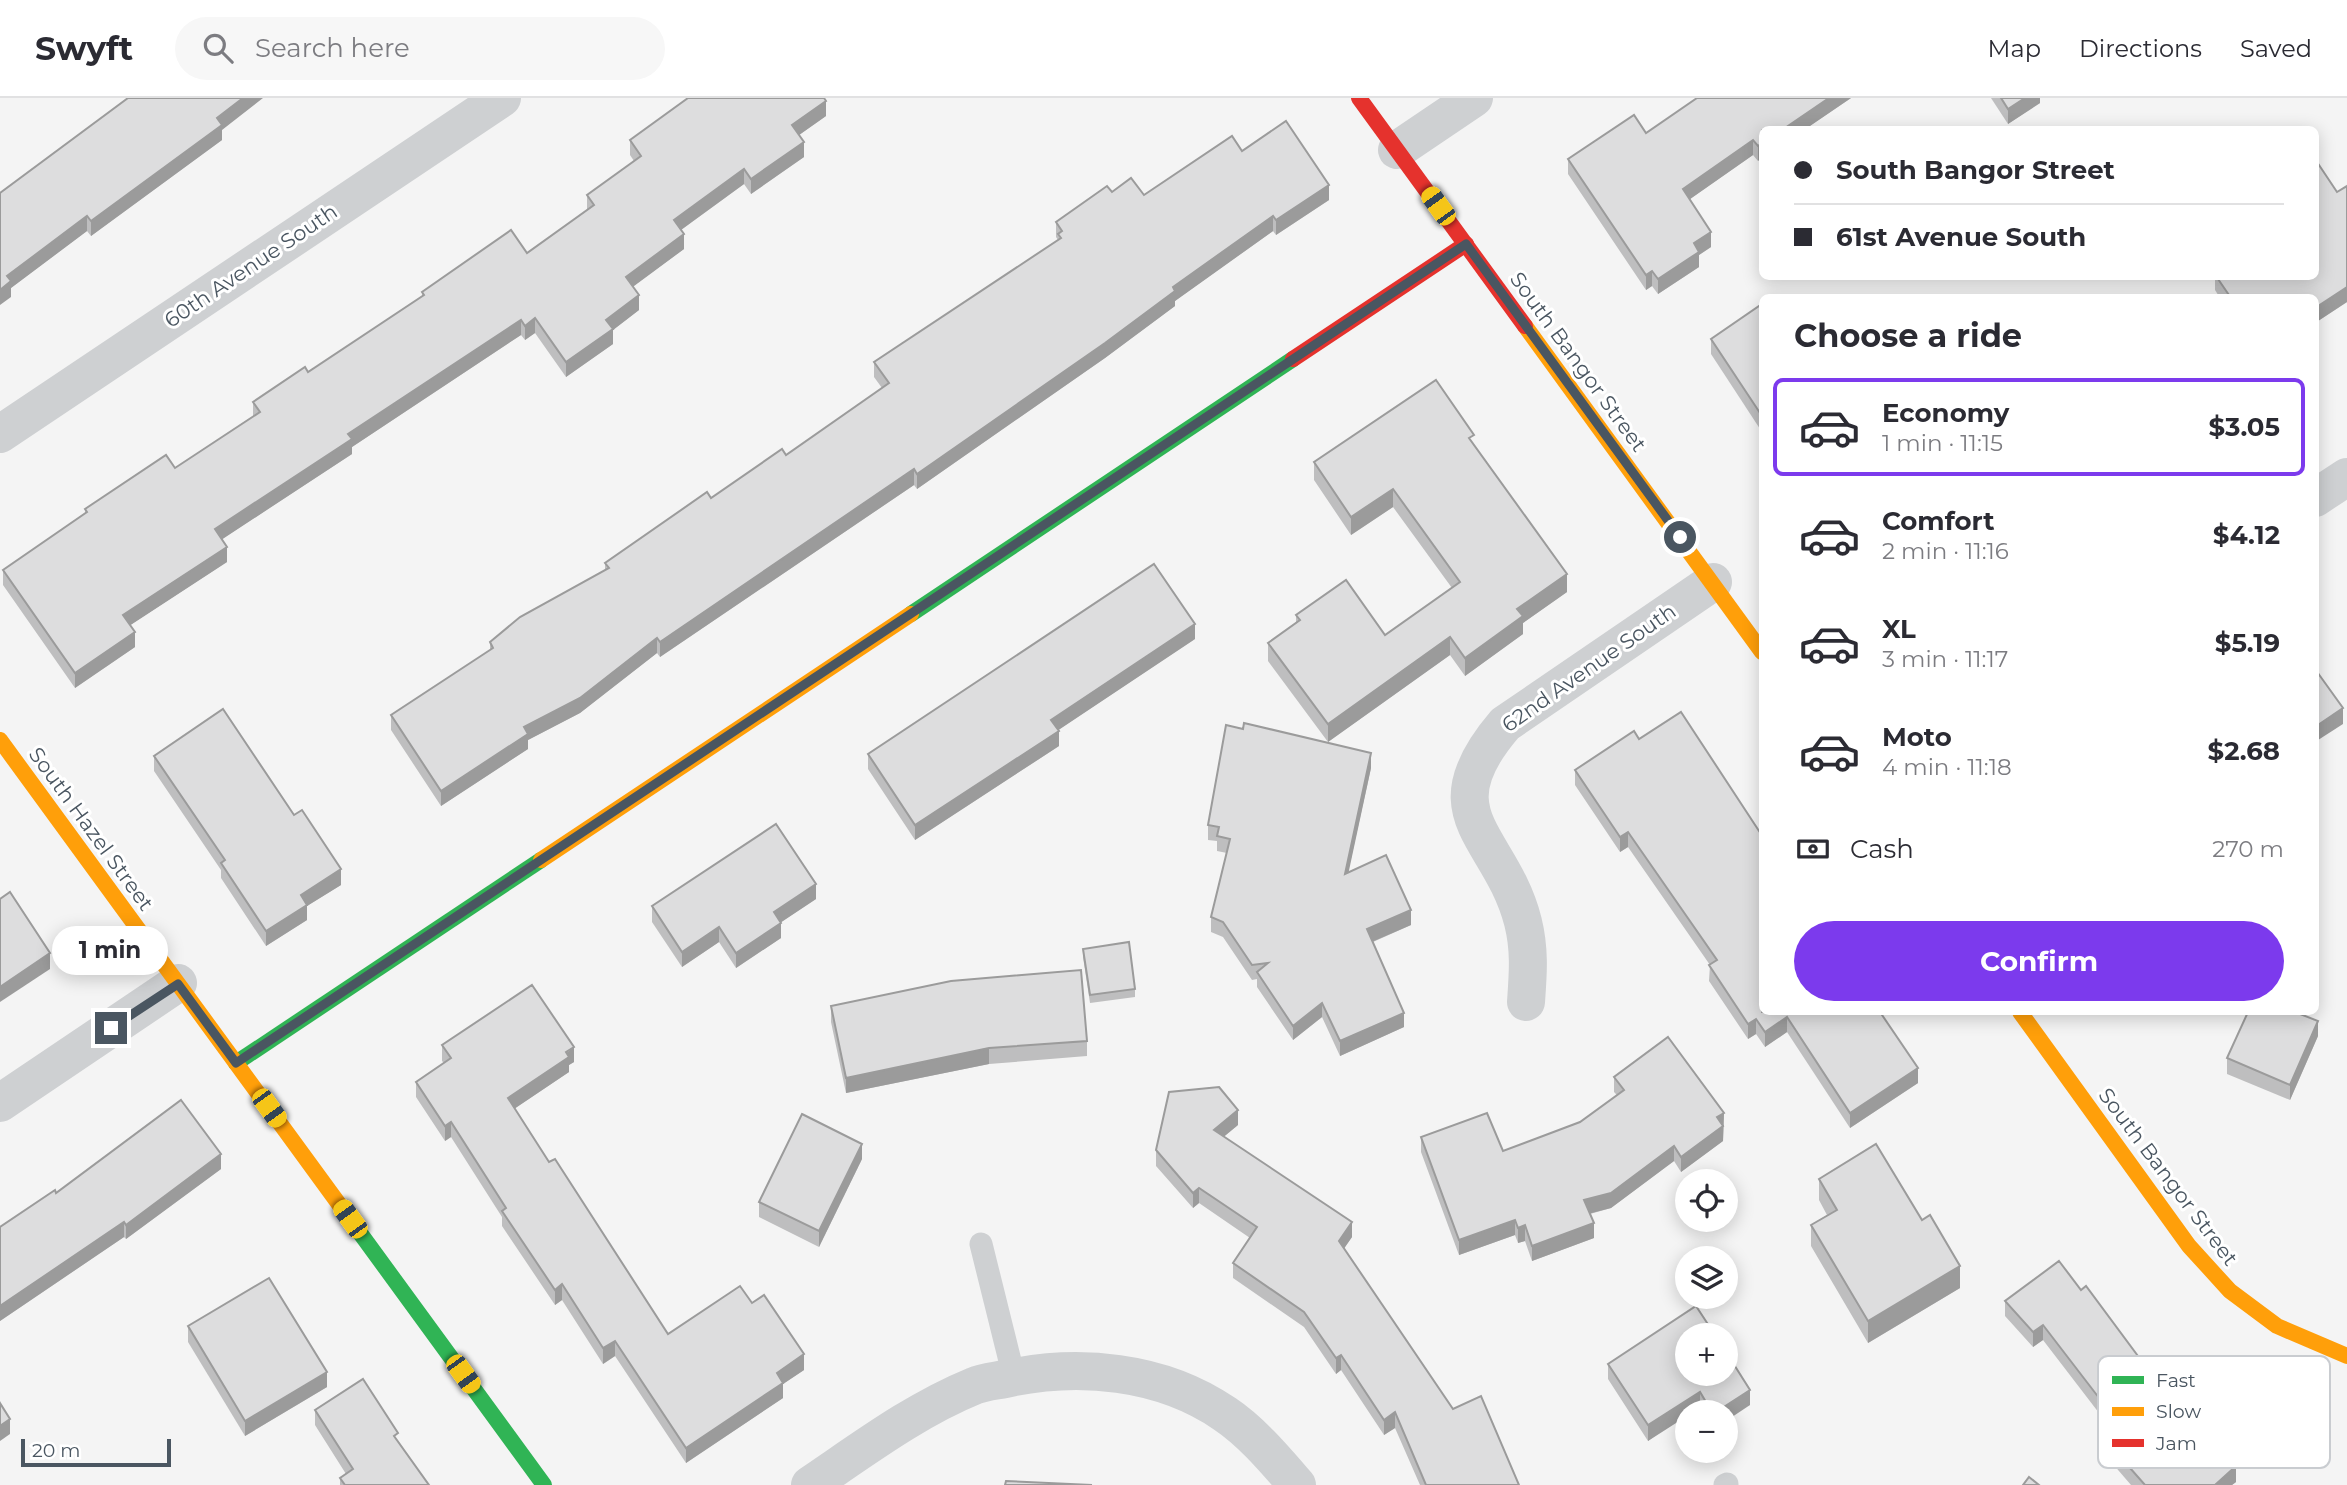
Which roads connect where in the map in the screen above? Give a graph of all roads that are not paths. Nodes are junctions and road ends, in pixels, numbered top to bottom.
1 (502, 98) edge
2 (1359, 98) edge
3 (1474, 98) edge
4 (1397, 150) junction
5 (1466, 244) junction
6 (0, 434) edge
7 (2347, 477) edge
8 (2319, 495) edge
9 (1713, 582) junction
10 (1759, 648) edge
11 (0, 740) edge
12 (178, 984) junction
13 (1526, 1002) dead end
14 (2022, 1015) edge
15 (236, 1063) junction
16 (0, 1103) edge
17 (981, 1244) dead end
18 (2347, 1356) edge
19 (1014, 1377) junction
20 (544, 1485) edge
21 (810, 1485) edge
22 (1297, 1485) edge

1 - 6 street, 60th Avenue South
2 - 4 street, South Bangor Street
3 - 4 street
4 - 5 street, South Bangor Street
5 - 9 street, South Bangor Street
5 - 15 street
7 - 8 street
9 - 10 street, South Bangor Street
9 - 13 street, 62nd Avenue South
11 - 12 street, South Hazel Street
12 - 15 street, South Hazel Street
12 - 16 street
14 - 18 street, South Bangor Street
15 - 20 street, South Hazel Street
17 - 19 lane
19 - 21 street
19 - 22 street

